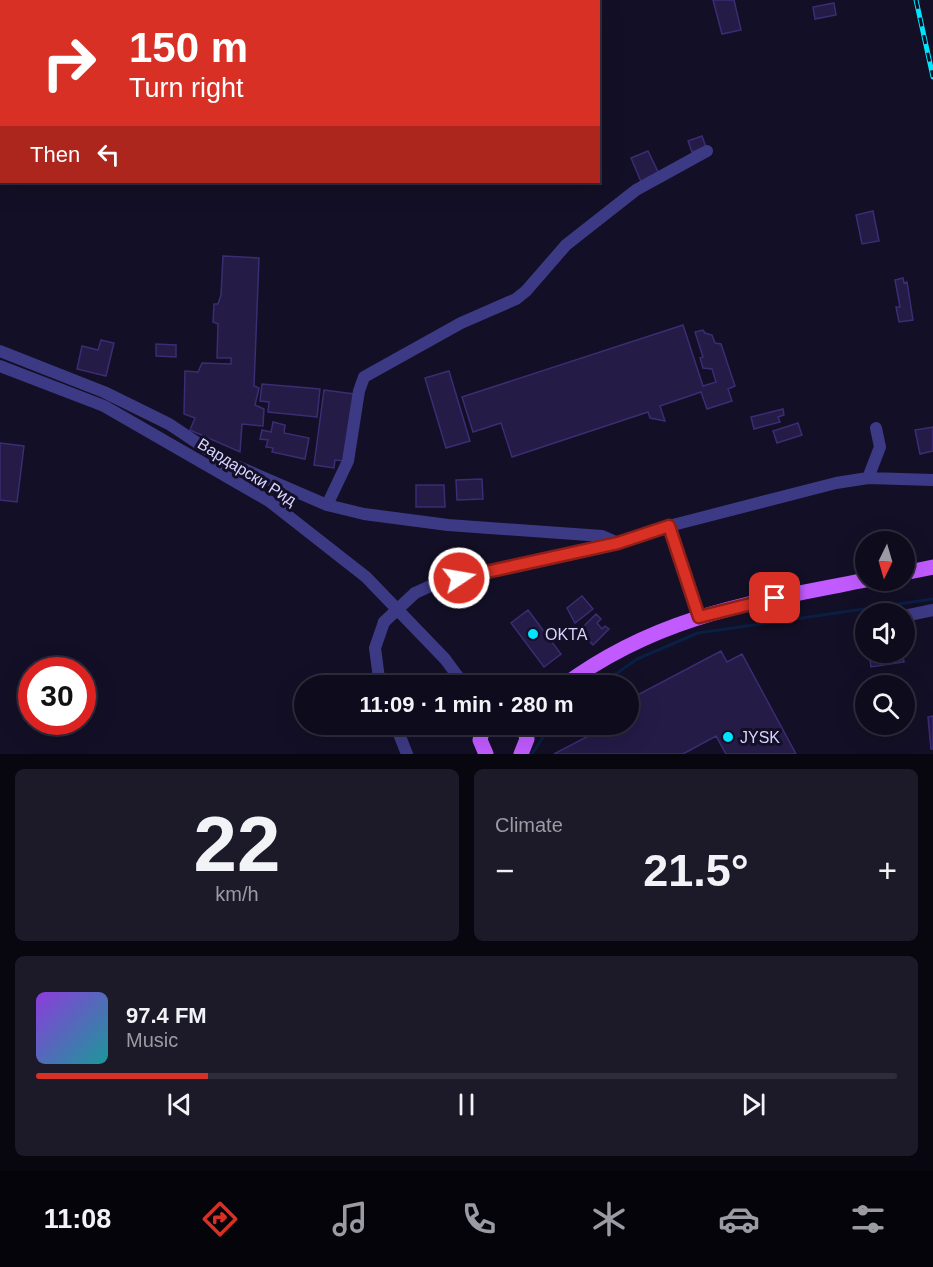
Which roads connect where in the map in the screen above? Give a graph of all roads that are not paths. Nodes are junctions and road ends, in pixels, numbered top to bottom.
1 (707, 151) dead end
2 (0, 351) edge
3 (0, 366) edge
4 (876, 428) dead end
5 (868, 478) junction
6 (933, 480) edge
7 (327, 505) junction
8 (669, 526) junction
9 (618, 543) junction
10 (933, 567) edge
11 (915, 571) edge
12 (855, 582) edge
13 (933, 610) edge
14 (915, 614) edge
15 (699, 617) junction
16 (379, 675) edge
17 (457, 675) edge
18 (579, 675) edge
19 (399, 735) edge
20 (481, 735) edge
21 (526, 735) edge
22 (407, 754) edge
23 (486, 754) edge
24 (520, 754) edge

1 - 7 street
2 - 7 street
3 - 17 street, Вардарски Рид
4 - 5 street
5 - 6 street
5 - 8 street
7 - 9 street
8 - 9 street
8 - 15 street
9 - 16 street, bridge
10 - 11 main road
12 - 15 main road
13 - 14 street
15 - 18 main road
19 - 22 street
20 - 23 main road
21 - 24 main road

